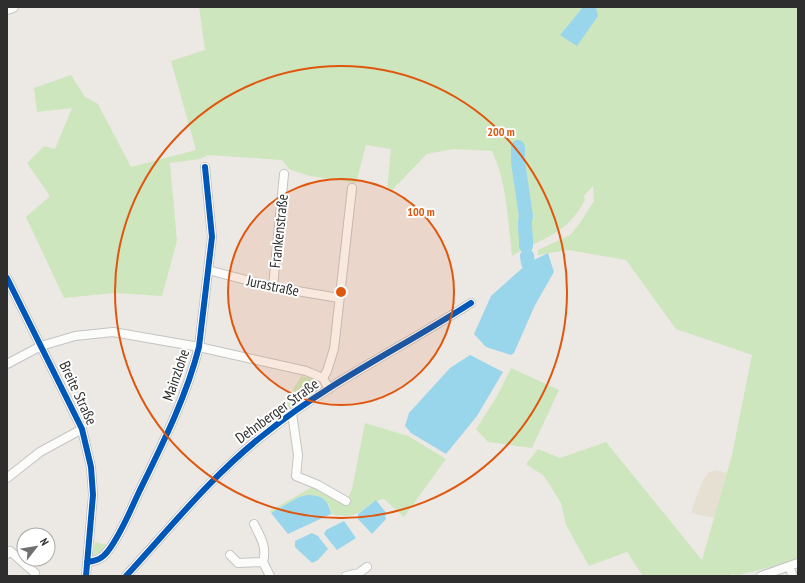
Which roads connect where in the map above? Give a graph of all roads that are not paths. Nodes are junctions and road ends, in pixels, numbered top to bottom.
1 (13, 7) edge
2 (7, 9) edge
3 (205, 166) dead end
4 (284, 174) dead end
5 (352, 188) dead end
6 (208, 270) junction
7 (7, 278) edge
8 (273, 287) junction
9 (339, 298) junction
10 (471, 303) dead end
11 (41, 346) junction
12 (199, 347) junction
13 (7, 364) edge
14 (323, 378) junction
15 (329, 389) junction
16 (292, 413) junction
17 (82, 429) junction
18 (7, 478) edge
19 (346, 501) dead end
20 (254, 524) dead end
21 (7, 554) edge
22 (230, 554) dead end
23 (87, 562) junction
24 (263, 562) junction
25 (798, 563) edge
26 (367, 567) dead end
27 (789, 567) junction
28 (35, 573) dead end
29 (86, 576) edge
30 (126, 576) edge
31 (270, 576) edge
32 (346, 576) edge
33 (761, 576) edge
34 (793, 576) edge

1 - 2 street
3 - 6 street, Mainzlohe
4 - 8 street, Frankenstraße
5 - 9 street
6 - 8 street, Jurastraße
6 - 12 street, Mainzlohe
7 - 11 street, Breite Straße
8 - 9 street, Jurastraße
9 - 14 street
10 - 15 street, Dehnberger Straße
11 - 12 street
11 - 13 street
11 - 17 street, Breite Straße
12 - 14 street
12 - 23 street, Mainzlohe
14 - 15 street
15 - 16 street, Dehnberger Straße
16 - 19 street
16 - 30 street, Dehnberger Straße
17 - 18 street
17 - 23 street, Breite Straße
20 - 24 street
21 - 28 street
22 - 24 street
23 - 29 street, Breite Straße
24 - 31 street
25 - 27 street
26 - 32 street
27 - 33 street
27 - 34 street

